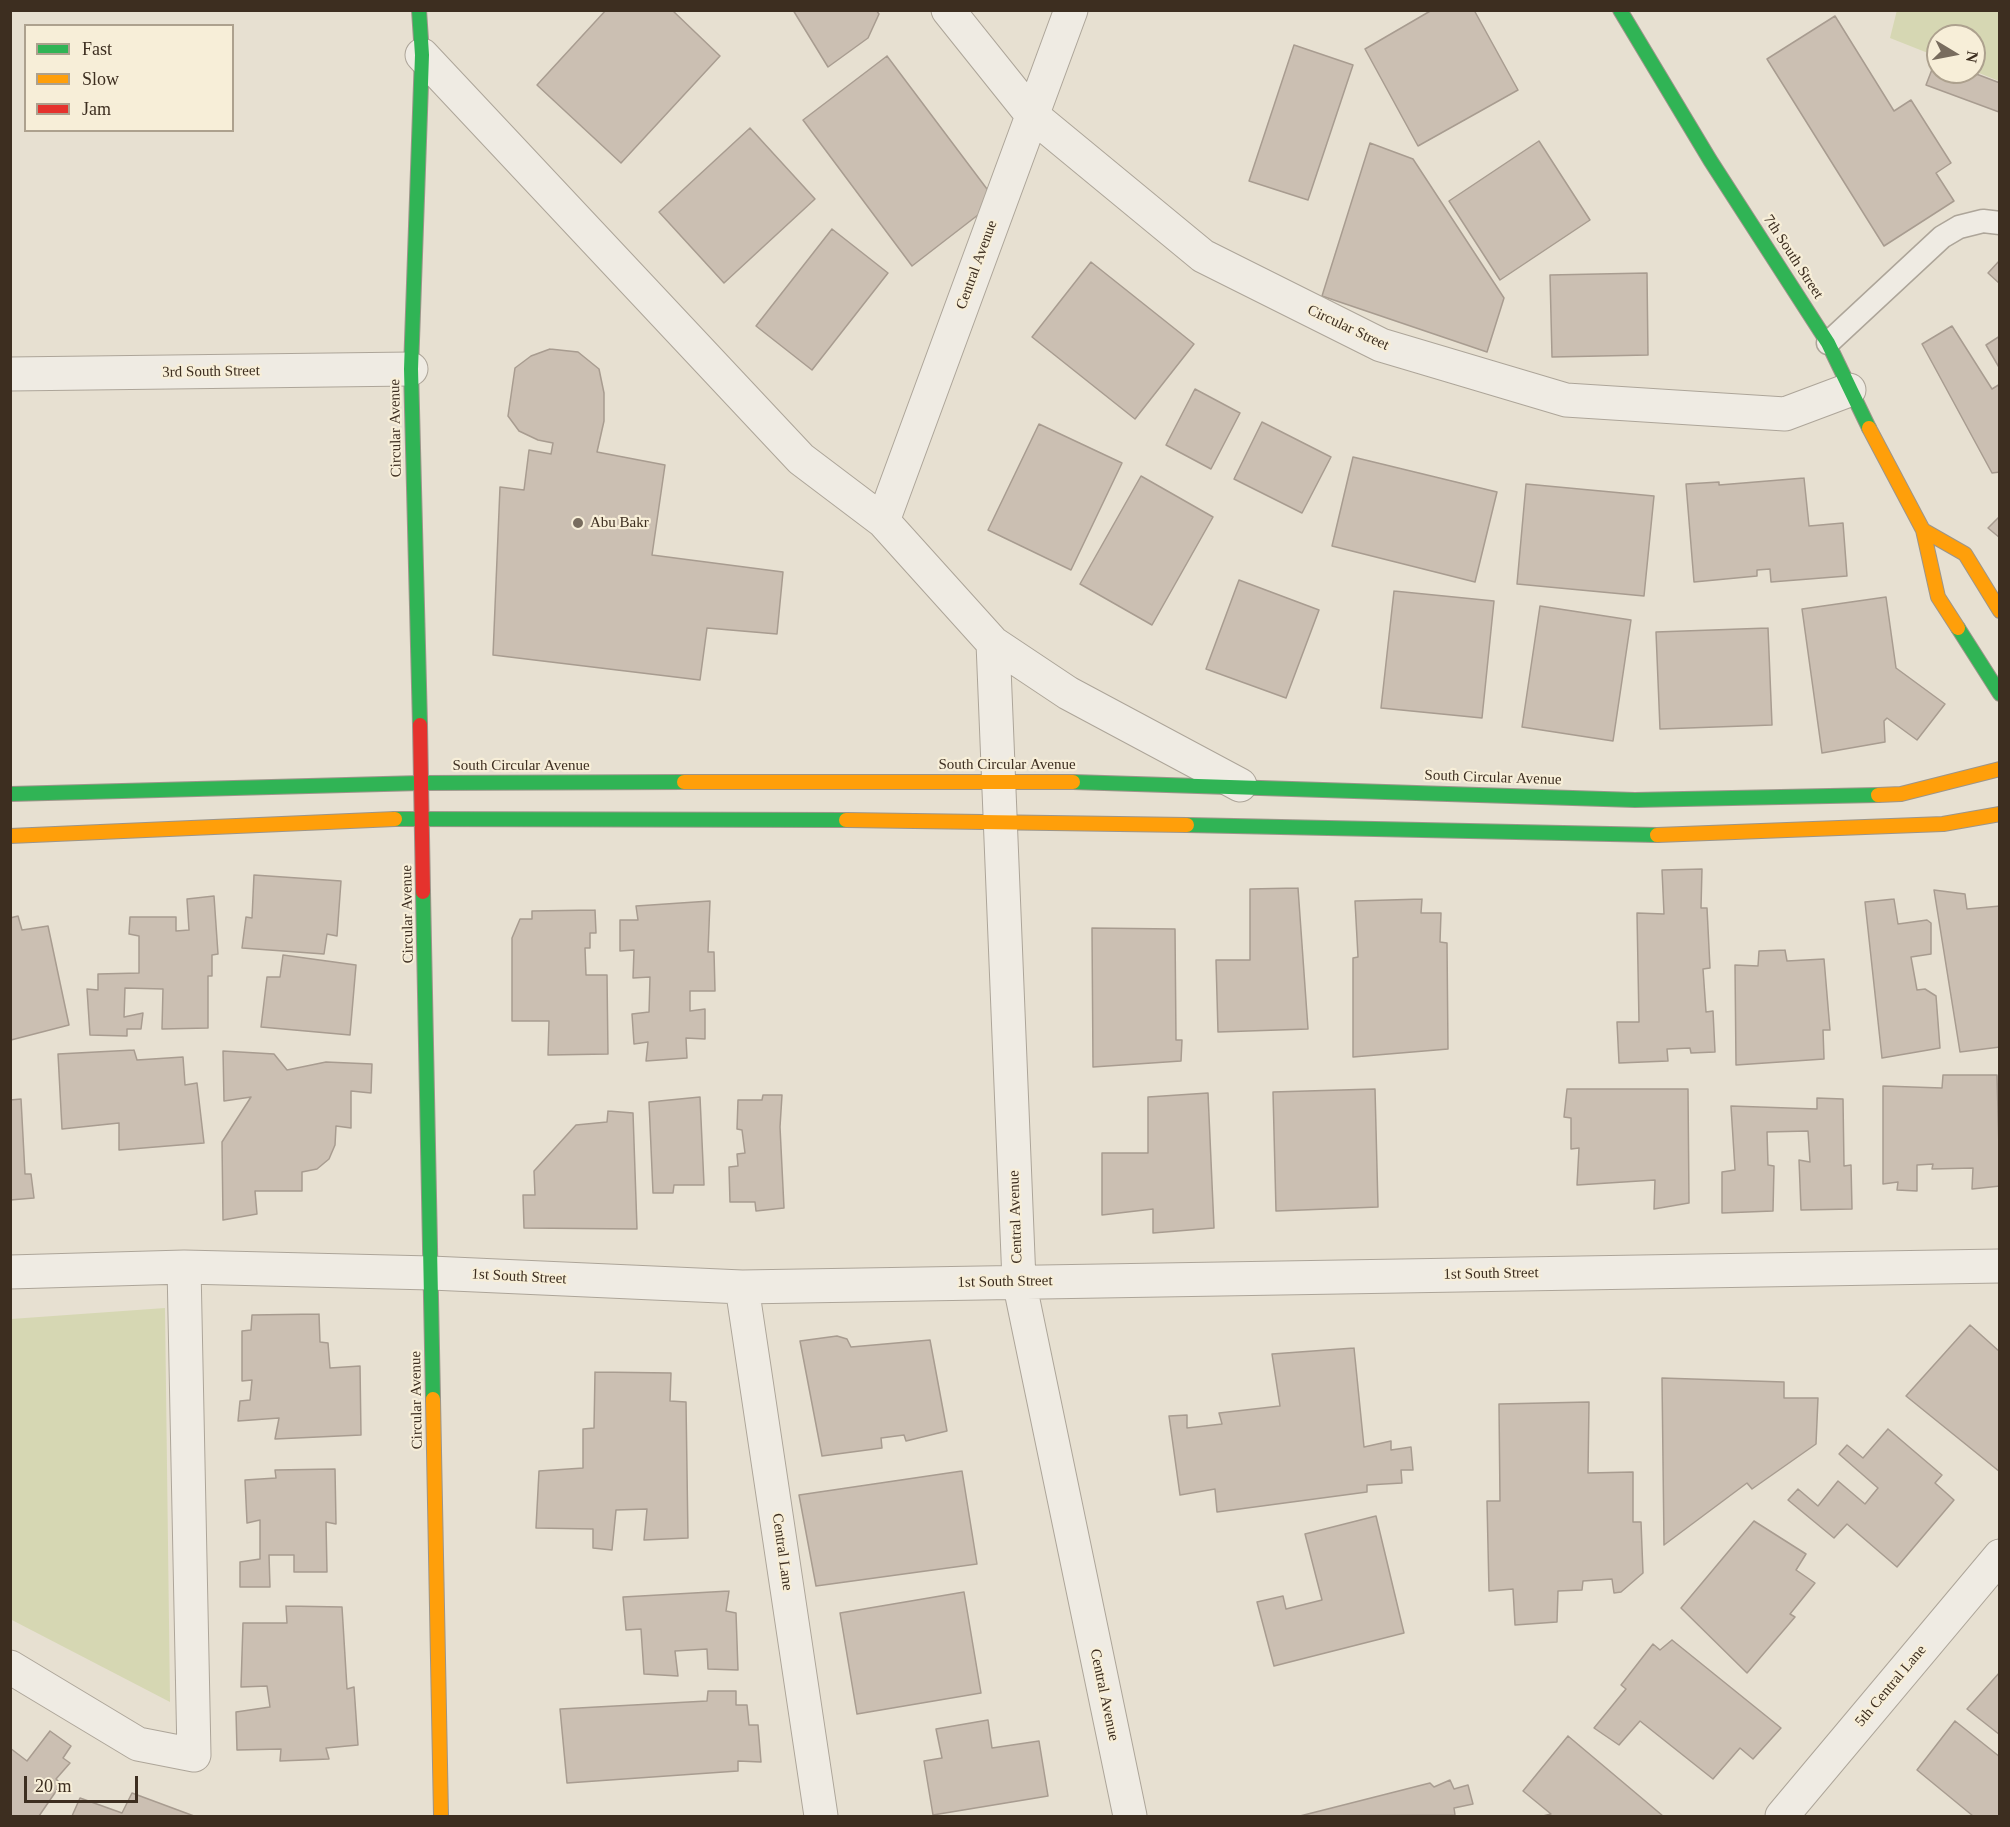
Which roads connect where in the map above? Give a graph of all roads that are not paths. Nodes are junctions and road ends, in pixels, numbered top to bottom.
1 (419, 10) edge
2 (948, 10) edge
3 (1071, 10) edge
4 (1620, 10) edge
5 (422, 55) junction
6 (1032, 116) junction
7 (2000, 223) edge
8 (1828, 343) junction
9 (411, 369) junction
10 (10, 375) edge
11 (1849, 390) junction
12 (883, 520) junction
13 (1923, 530) junction
14 (2000, 611) edge
15 (993, 643) junction
16 (2000, 694) edge
17 (2000, 769) edge
18 (998, 780) junction
19 (421, 783) junction
20 (1240, 785) junction
21 (10, 794) edge
22 (2000, 814) edge
23 (422, 818) junction
24 (1001, 821) junction
25 (10, 836) edge
26 (2000, 1266) edge
27 (184, 1267) junction
28 (10, 1272) edge
29 (431, 1273) junction
30 (1019, 1281) junction
31 (742, 1287) junction
32 (2000, 1556) edge
33 (10, 1667) edge
34 (441, 1816) edge
35 (821, 1816) edge
36 (1130, 1816) edge
37 (1782, 1816) edge

1 - 5 main road, Circular Avenue
2 - 6 street, Circular Street
3 - 6 street, Central Avenue
4 - 8 main road, 7th South Street
5 - 9 main road, Circular Avenue
5 - 12 street
6 - 11 street, Circular Street
6 - 12 street, Central Avenue
7 - 8 lane
8 - 11 main road, 7th South Street
9 - 10 street, 3rd South Street
9 - 19 main road, Circular Avenue
11 - 13 main road, 7th South Street
12 - 15 street
13 - 14 main road
13 - 16 main road, 7th South Street
15 - 18 street, Central Avenue
15 - 20 street
17 - 20 main road, South Circular Avenue
18 - 19 main road, South Circular Avenue
18 - 20 main road, South Circular Avenue
18 - 24 street, Central Avenue
19 - 21 main road, South Circular Avenue
19 - 23 main road, Circular Avenue
22 - 24 main road
23 - 24 main road
23 - 25 main road
23 - 29 main road, Circular Avenue
24 - 30 street, Central Avenue
26 - 30 street, 1st South Street
27 - 28 street, 1st South Street
27 - 29 street, 1st South Street
27 - 33 street
29 - 31 street, 1st South Street
29 - 34 main road, Circular Avenue
30 - 31 street, 1st South Street
30 - 36 street, Central Avenue
31 - 35 street, Central Lane
32 - 37 street, 5th Central Lane

